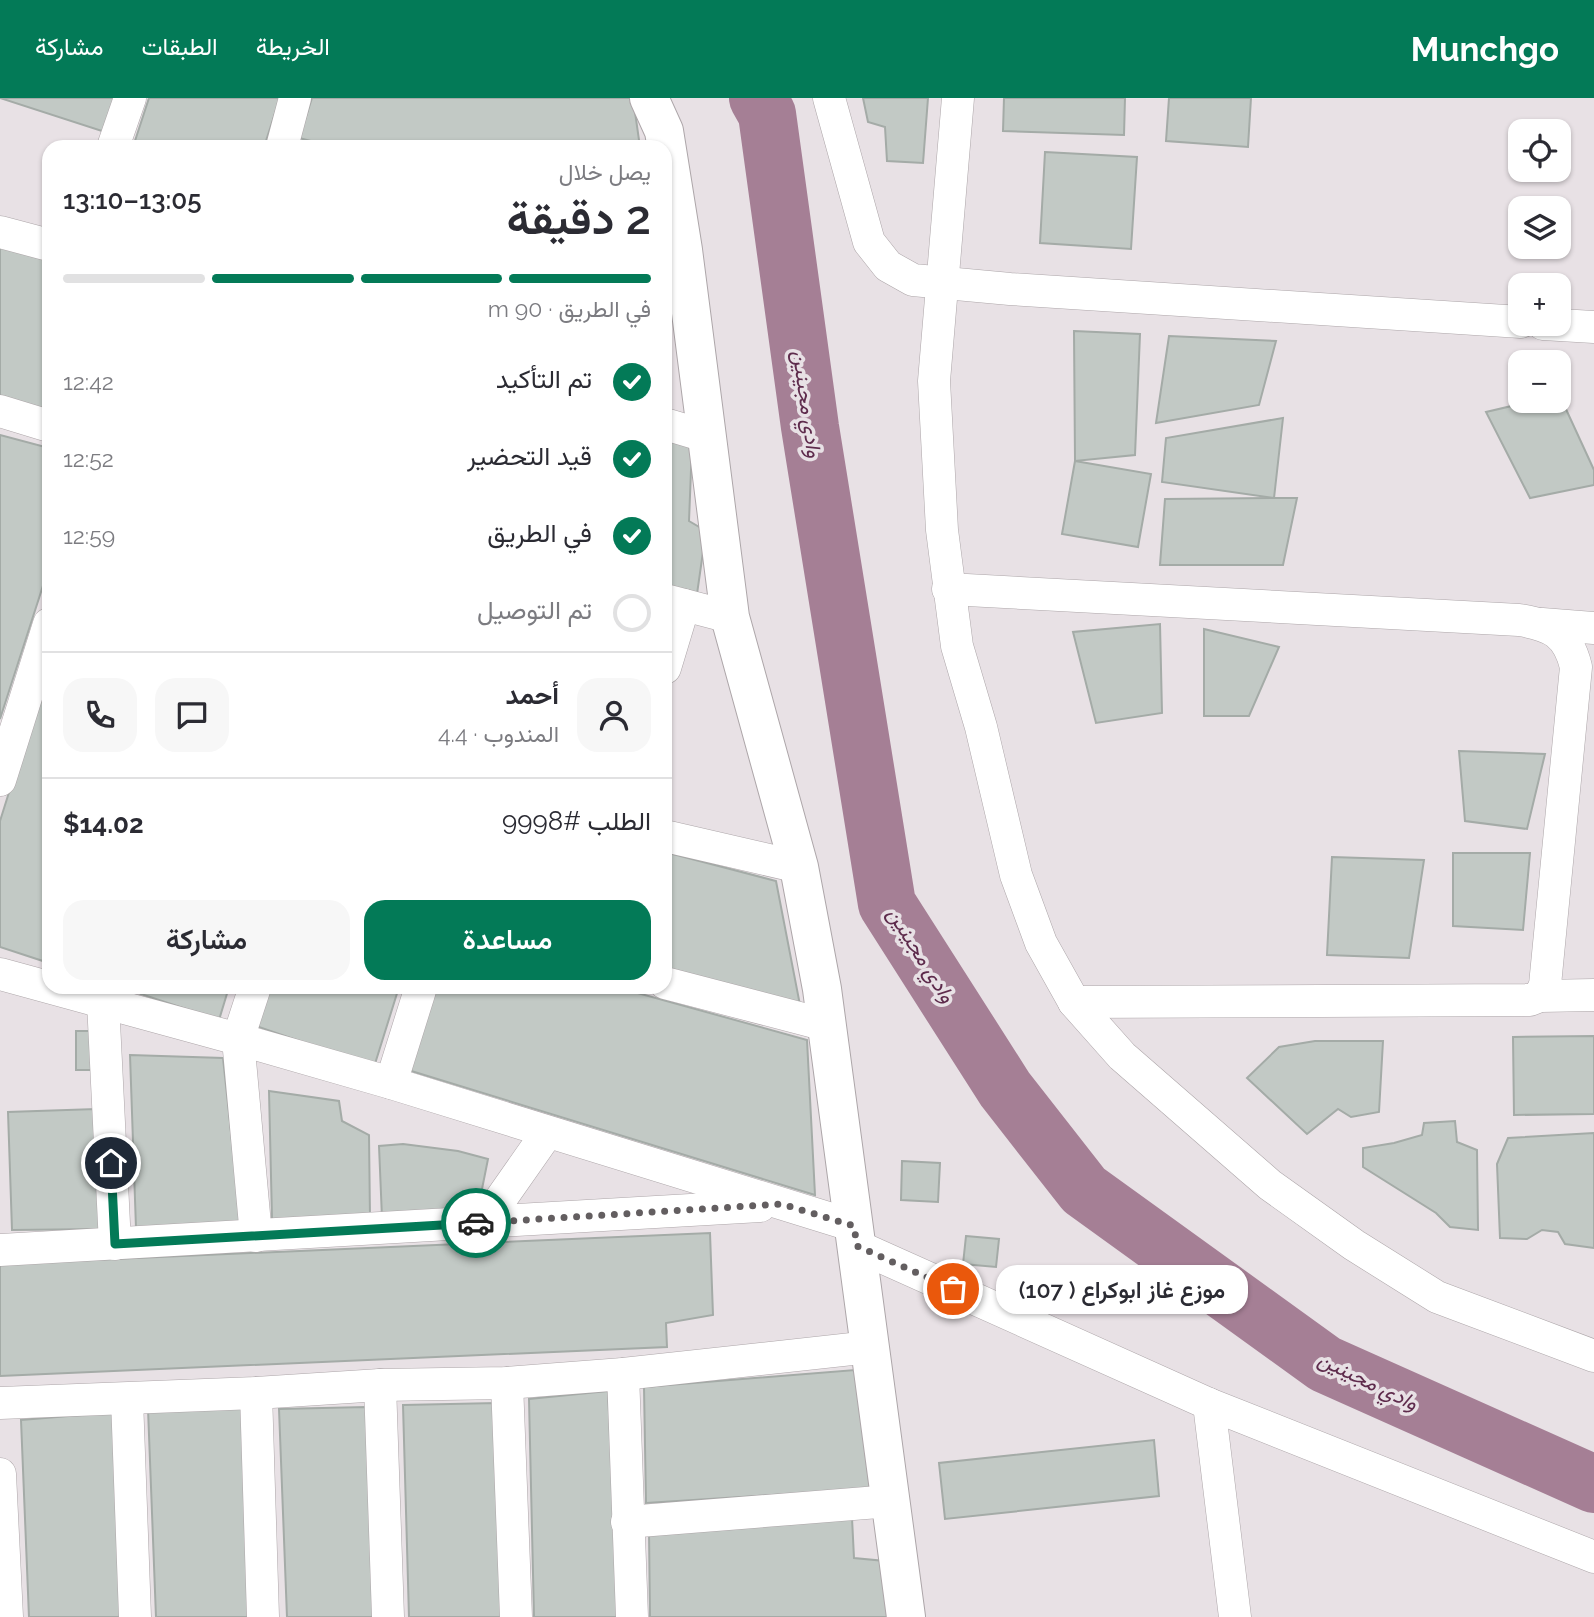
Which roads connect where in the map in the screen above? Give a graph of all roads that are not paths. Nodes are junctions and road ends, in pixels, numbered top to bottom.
1 (130, 98) edge
2 (295, 98) edge
3 (649, 98) edge
4 (829, 98) edge
5 (958, 98) edge
6 (115, 140) edge
7 (284, 140) edge
8 (665, 140) edge
9 (672, 225) edge
10 (0, 232) edge
11 (42, 243) edge
12 (674, 248) edge
13 (943, 282) junction
14 (1508, 321) edge
15 (1571, 326) edge
16 (1594, 327) edge
17 (0, 411) edge
18 (42, 424) edge
19 (672, 426) edge
20 (705, 436) junction
21 (948, 589) junction
22 (674, 602) edge
23 (730, 617) junction
24 (1542, 624) junction
25 (1594, 628) edge
26 (42, 646) edge
27 (0, 780) edge
28 (672, 838) edge
29 (799, 867) junction
30 (0, 974) edge
31 (42, 982) edge
32 (672, 985) edge
33 (105, 994) edge
34 (253, 994) edge
35 (419, 994) edge
36 (1594, 995) edge
37 (1540, 996) junction
38 (1074, 1002) junction
39 (826, 1025) junction
40 (238, 1039) junction
41 (391, 1083) junction
42 (547, 1133) junction
43 (782, 1204) junction
44 (484, 1223) junction
45 (256, 1236) junction
46 (855, 1236) junction
47 (115, 1244) junction
48 (0, 1250) edge
49 (870, 1347) junction
50 (1594, 1356) edge
51 (623, 1374) junction
52 (507, 1383) junction
53 (380, 1385) junction
54 (256, 1393) junction
55 (127, 1399) junction
56 (0, 1403) edge
57 (1209, 1404) junction
58 (0, 1474) edge
59 (891, 1501) junction
60 (627, 1522) junction
61 (1594, 1557) edge
62 (7, 1617) edge
63 (135, 1617) edge
64 (263, 1617) edge
65 (388, 1617) edge
66 (516, 1617) edge
67 (632, 1617) edge
68 (906, 1617) edge
69 (1235, 1617) edge

1 - 6 street
2 - 7 street
3 - 8 street
4 - 13 street
5 - 13 street
9 - 12 street
10 - 11 street
12 - 20 street
13 - 14 street
13 - 21 street
15 - 16 street
17 - 18 street
19 - 20 street
20 - 23 street
21 - 24 street
21 - 38 street
22 - 23 street
23 - 29 street
24 - 25 street
24 - 37 street
26 - 27 street
28 - 29 street
29 - 39 street
30 - 31 street
32 - 39 street
33 - 40 street
33 - 47 street
34 - 40 street
35 - 41 street
36 - 37 street
37 - 38 street
38 - 50 street
39 - 46 street
40 - 41 street
40 - 45 street
41 - 42 street
42 - 43 street
42 - 44 street
43 - 44 street
43 - 46 street
44 - 45 street
45 - 47 street
46 - 49 street
46 - 57 street
47 - 48 street
49 - 51 street
49 - 59 street
51 - 52 street
51 - 60 street
52 - 53 street
52 - 66 street
53 - 54 street
53 - 65 street
54 - 55 street
54 - 64 street
55 - 56 street
55 - 63 street
57 - 61 street
57 - 69 street
58 - 62 street
59 - 60 street
59 - 68 street
60 - 67 street

